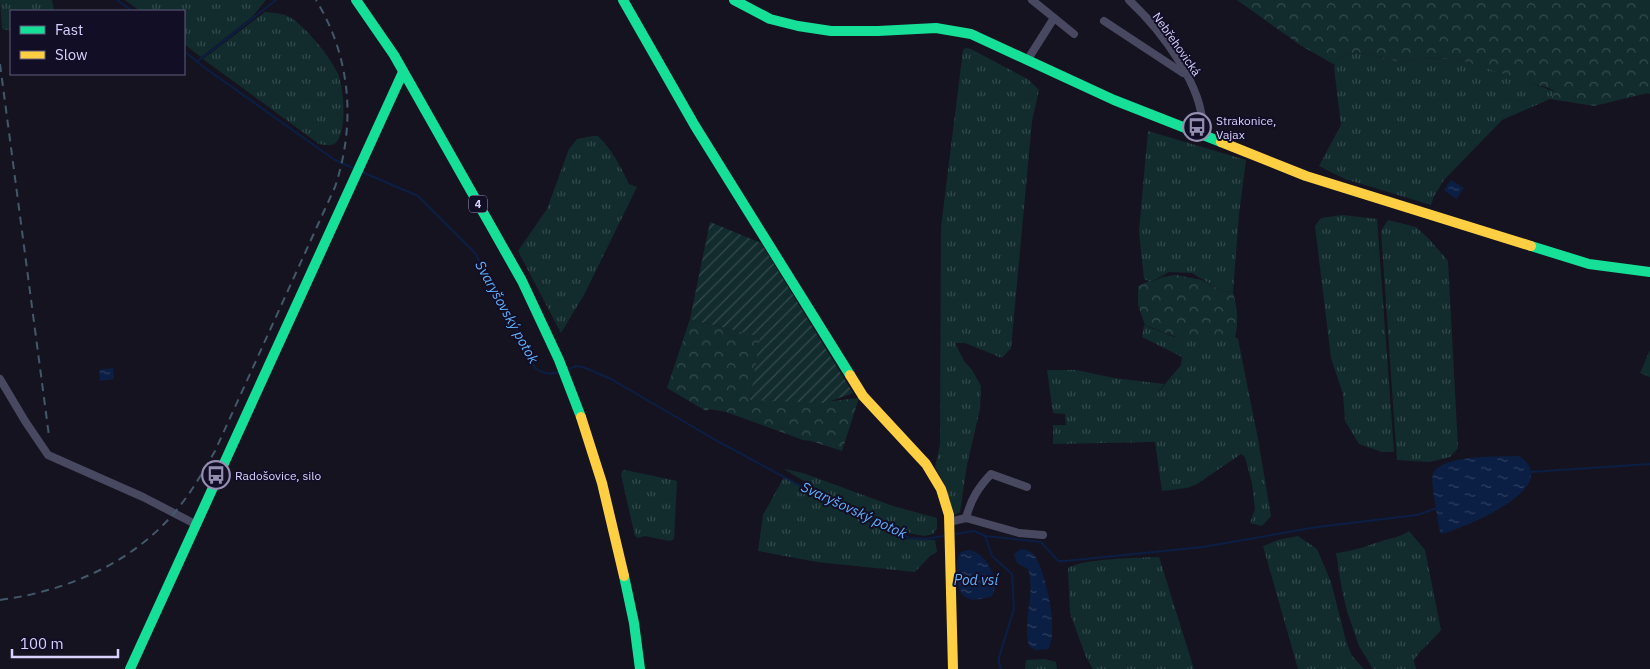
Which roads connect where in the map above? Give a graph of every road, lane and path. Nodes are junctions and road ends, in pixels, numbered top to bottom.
1 (356, 0) edge
2 (623, 0) edge
3 (734, 0) edge
4 (1032, 0) edge
5 (1129, 0) edge
6 (1054, 18) junction
7 (1104, 21) dead end
8 (1074, 34) dead end
9 (1028, 59) junction
10 (403, 72) junction
11 (1187, 76) junction
12 (1202, 134) junction
13 (1650, 272) edge
14 (0, 379) edge
15 (1027, 487) dead end
16 (966, 518) junction
17 (949, 522) junction
18 (197, 525) junction
19 (1043, 535) dead end
20 (130, 669) edge
21 (640, 669) edge
22 (953, 669) edge

1 - 10 street, 4
2 - 17 street
3 - 9 street
4 - 6 street
5 - 11 street, Nebřehovická
6 - 8 street
6 - 9 street
7 - 11 street
9 - 12 street
10 - 18 street
10 - 21 street, 4
11 - 12 street, Nebřehovická
12 - 13 street
14 - 18 street
15 - 16 street
16 - 17 street
16 - 19 street
17 - 22 street
18 - 20 street

